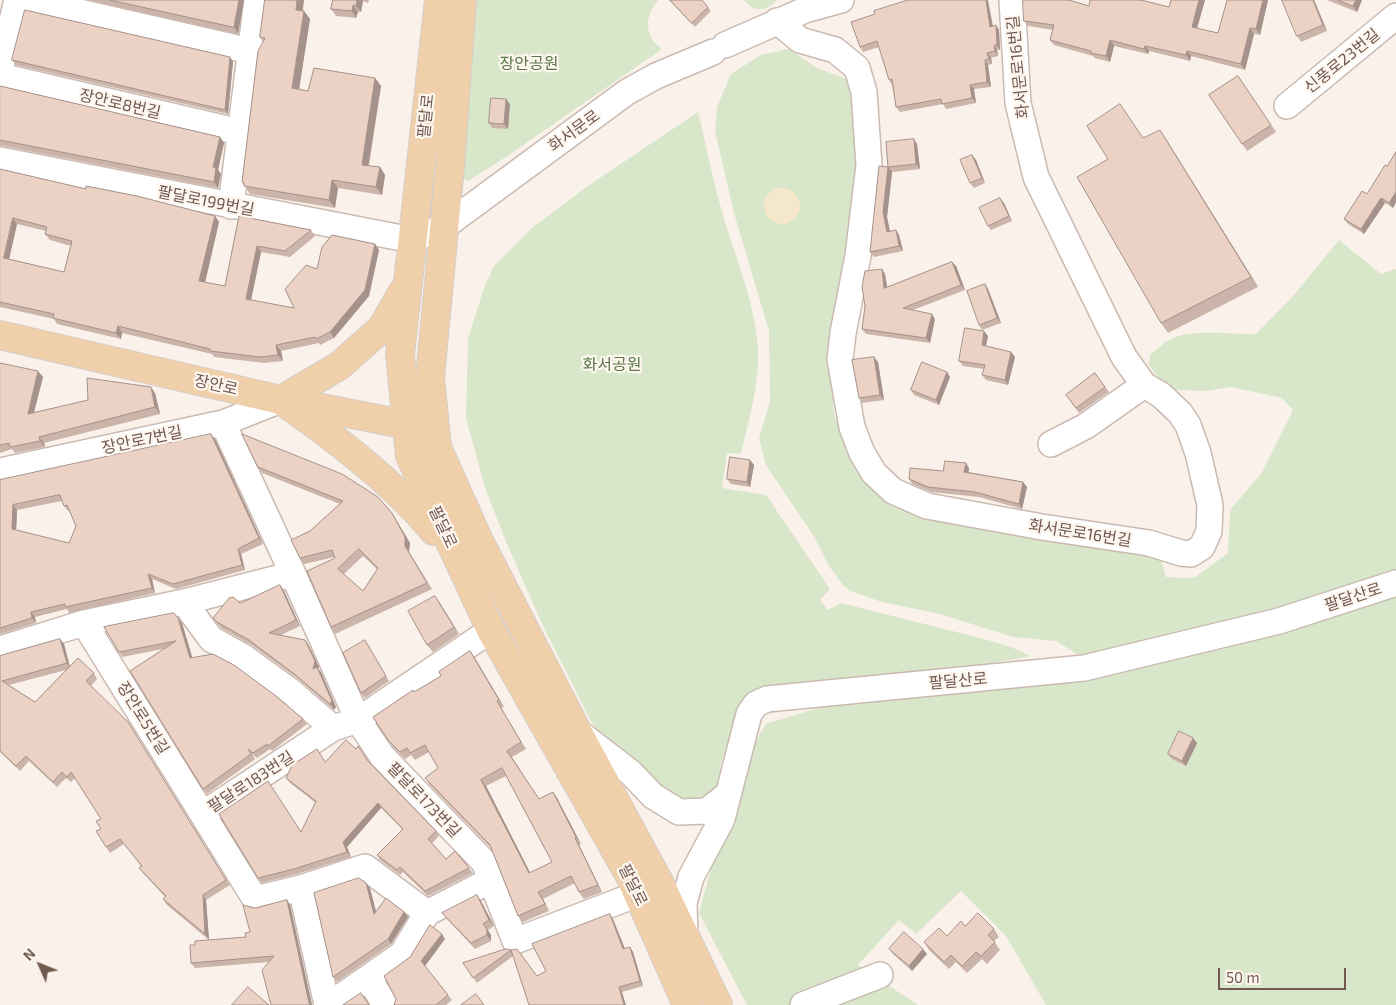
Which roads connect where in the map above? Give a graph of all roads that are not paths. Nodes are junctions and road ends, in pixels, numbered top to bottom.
1 (17, 0) edge
2 (27, 0) edge
3 (256, 0) edge
4 (439, 0) edge
5 (462, 0) edge
6 (841, 0) edge
7 (1012, 0) edge
8 (801, 5) edge
9 (1396, 16) edge
10 (777, 21) junction
11 (250, 51) junction
12 (0, 69) edge
13 (0, 76) edge
14 (1287, 106) dead end
15 (240, 132) junction
16 (0, 160) edge
17 (231, 206) junction
18 (445, 226) junction
19 (412, 240) junction
20 (408, 284) junction
21 (0, 335) edge
22 (1144, 385) junction
23 (281, 400) junction
24 (223, 423) junction
25 (407, 426) junction
26 (434, 429) junction
27 (1051, 444) dead end
28 (0, 471) edge
29 (457, 559) junction
30 (294, 574) junction
31 (1396, 583) edge
32 (184, 602) junction
33 (84, 623) junction
34 (492, 630) junction
35 (0, 649) edge
36 (358, 720) junction
37 (333, 728) junction
38 (577, 731) junction
39 (728, 794) junction
40 (203, 814) junction
41 (491, 880) junction
42 (301, 888) junction
43 (638, 894) junction
44 (427, 913) junction
45 (685, 936) junction
46 (880, 975) dead end
47 (369, 978) junction
48 (328, 1005) edge
49 (385, 1005) edge
50 (687, 1005) edge
51 (718, 1005) edge
52 (803, 1005) edge

1 - 12 street
2 - 11 street
3 - 11 street
4 - 19 main road, 팔달로
5 - 18 main road, 팔달로
6 - 8 street, 화서문로
7 - 22 street, 화서문로16번길
8 - 10 street, 화서문로
9 - 14 street, 신풍로23번길
10 - 18 street, 화서문로
10 - 22 street, 화서문로16번길
11 - 15 street
13 - 15 street, 장안로8번길
15 - 17 street
16 - 17 street, 팔달로199번길
17 - 19 street, 팔달로199번길
18 - 19 street, 화서문로
18 - 26 main road, 팔달로
19 - 20 main road, 팔달로
20 - 23 main road
20 - 25 main road, 팔달로
21 - 23 main road, 장안로
22 - 27 street
23 - 24 street, 장안로7번길
23 - 25 main road, 장안로
23 - 29 main road
24 - 28 street, 장안로7번길
24 - 30 street
25 - 26 main road, 장안로
25 - 29 main road, 팔달로
26 - 38 main road, 팔달로
29 - 34 main road, 팔달로
30 - 32 street
30 - 36 street
31 - 39 street, 팔달산로
32 - 33 street
32 - 37 street
33 - 35 street
33 - 40 street, 장안로5번길
34 - 36 street, 팔달로183번길
34 - 43 main road, 팔달로
36 - 37 street, 팔달로183번길
36 - 41 street, 팔달로173번길
37 - 40 street, 팔달로183번길
38 - 39 street
38 - 45 main road, 팔달로
39 - 45 street, 팔달산로
40 - 42 street, 팔달로183번길
41 - 43 street, 팔달로173번길
41 - 44 street
42 - 44 street
42 - 48 street
43 - 50 main road, 팔달로
44 - 47 street
45 - 51 main road, 팔달로
46 - 52 street
47 - 48 street
47 - 49 street

